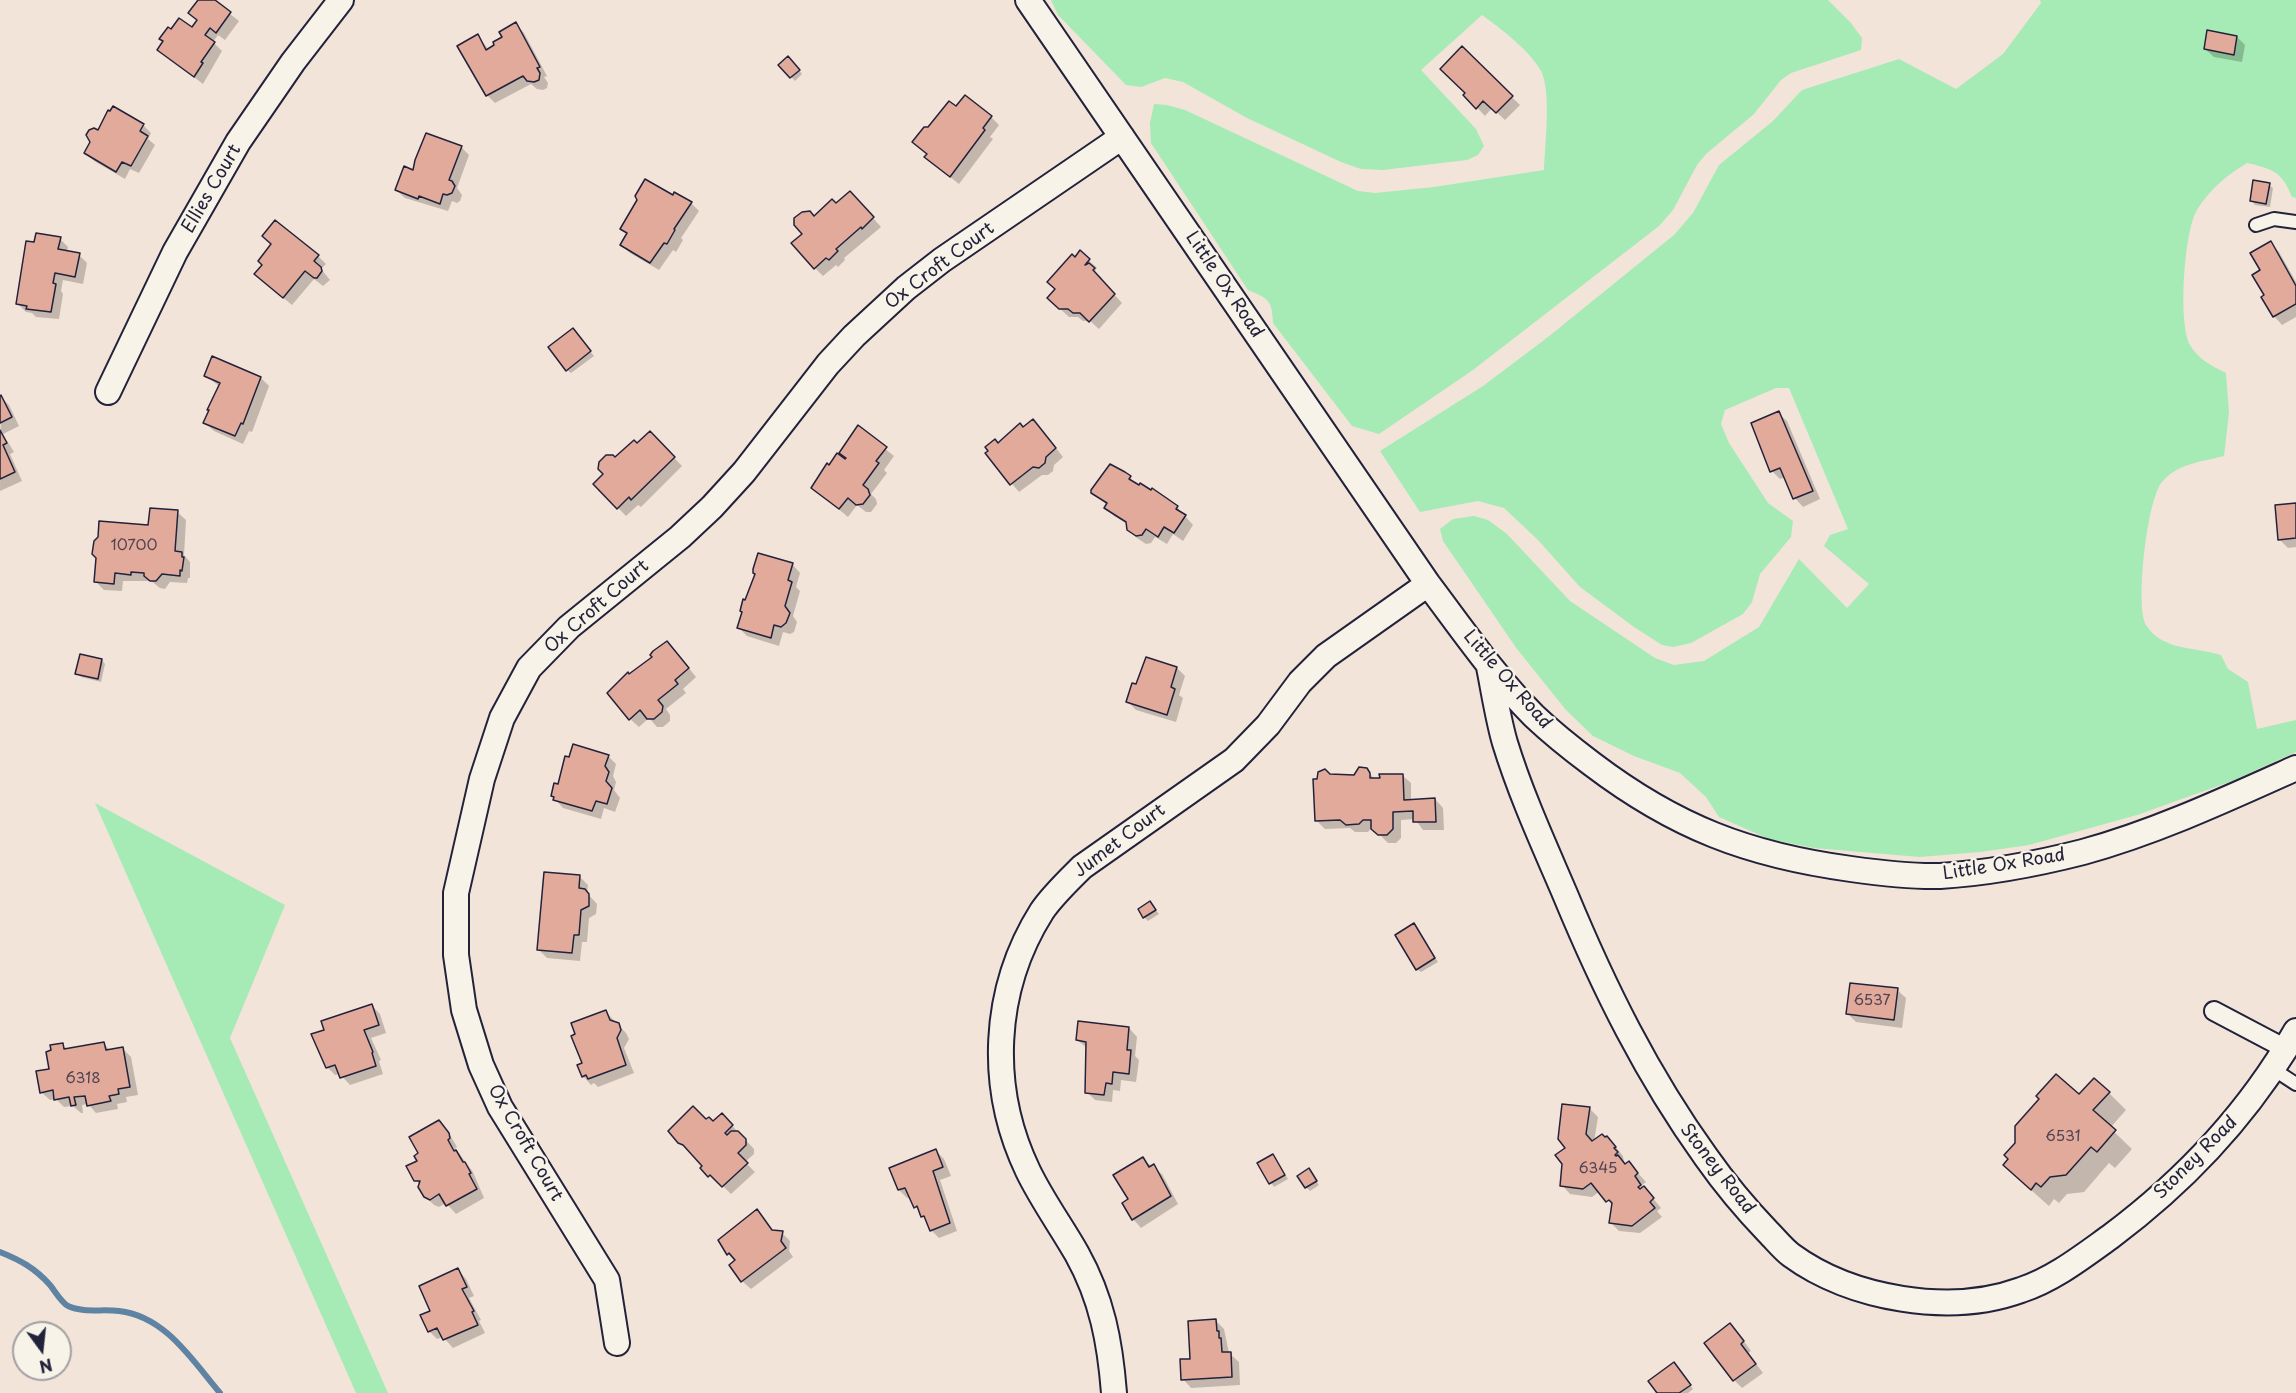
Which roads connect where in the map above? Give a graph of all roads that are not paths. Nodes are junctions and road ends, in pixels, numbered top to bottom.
1 (341, 0) edge
2 (1028, 0) edge
3 (1122, 137) junction
4 (2296, 222) edge
5 (2256, 225) dead end
6 (108, 392) dead end
7 (1428, 584) junction
8 (1489, 665) junction
9 (2296, 768) edge
10 (2214, 1011) dead end
11 (2285, 1050) edge
12 (2296, 1084) edge
13 (617, 1343) dead end
14 (1114, 1393) edge

1 - 6 street, Ellies Court
2 - 3 street, Little Ox Road
3 - 7 street, Little Ox Road
3 - 13 street, Ox Croft Court
4 - 5 lane
7 - 8 street, Little Ox Road
7 - 14 street, Jumet Court
8 - 9 street, Little Ox Road
8 - 11 street, Stoney Road
10 - 11 street
11 - 12 lane

